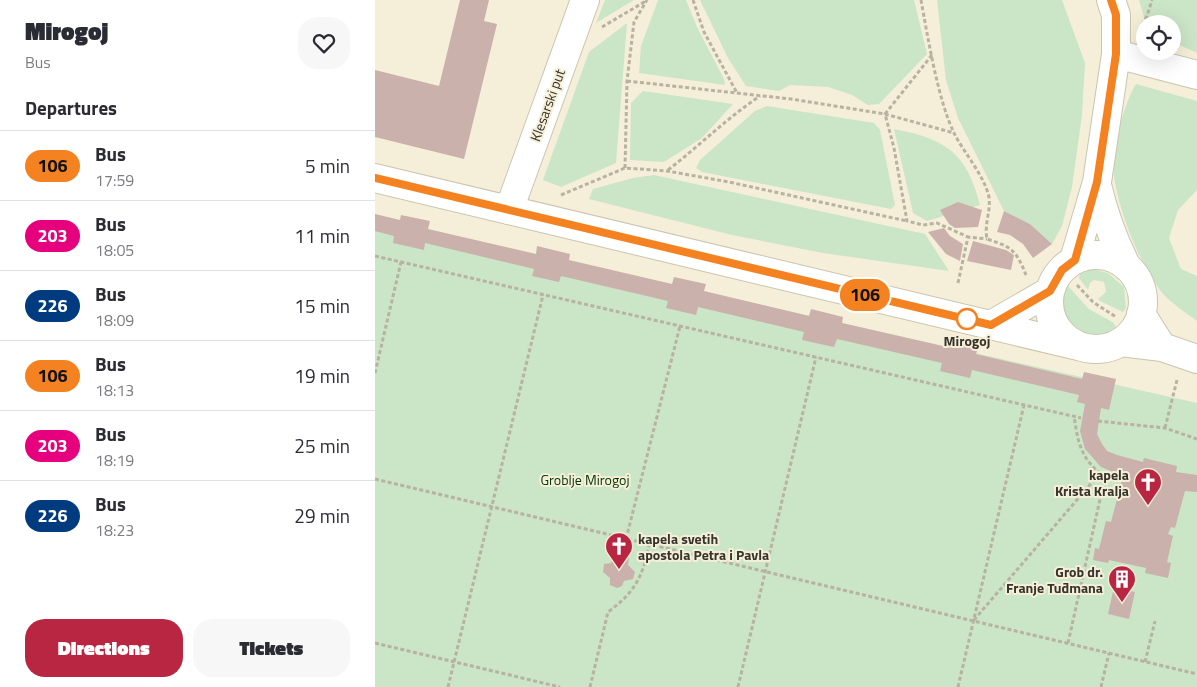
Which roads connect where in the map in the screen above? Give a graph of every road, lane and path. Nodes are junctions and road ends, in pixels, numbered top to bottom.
1 (585, 0) edge
2 (647, 0) edge
3 (693, 0) edge
4 (921, 0) edge
5 (1111, 0) edge
6 (1152, 0) edge
7 (1147, 15) edge
8 (569, 42) junction
9 (932, 54) junction
10 (1116, 54) junction
11 (1197, 74) edge
12 (627, 81) junction
13 (738, 94) junction
14 (760, 96) junction
15 (885, 114) junction
16 (954, 133) junction
17 (625, 168) junction
18 (667, 171) junction
19 (375, 178) edge
20 (1097, 182) junction
21 (555, 200) dead end
22 (509, 210) junction
23 (907, 220) junction
24 (968, 237) junction
25 (987, 238) junction
26 (375, 256) edge
27 (401, 262) junction
28 (1127, 267) junction
29 (1027, 278) dead end
30 (1067, 278) junction
31 (958, 283) dead end
32 (543, 295) junction
33 (991, 325) junction
34 (680, 326) junction
35 (1128, 326) junction
36 (1082, 347) junction
37 (816, 357) junction
38 (1197, 360) edge
39 (375, 373) edge
40 (1025, 405) junction
41 (1074, 416) junction
42 (1081, 418) dead end
43 (1098, 421) dead end
44 (1197, 439) edge
45 (1100, 473) junction
46 (375, 479) edge
47 (492, 507) junction
48 (626, 539) junction
49 (649, 544) junction
50 (765, 572) junction
51 (973, 621) junction
52 (1155, 621) dead end
53 (375, 643) edge
54 (1067, 643) junction
55 (1109, 653) junction
56 (454, 662) junction
57 (1145, 662) junction
58 (1197, 674) edge
59 (448, 687) edge
60 (560, 687) edge
61 (590, 687) edge
62 (738, 687) edge
63 (958, 687) edge
64 (1101, 687) edge

1 - 8 main road, Klesarski put
2 - 8 path
2 - 12 path
3 - 13 path
4 - 9 path
5 - 10 main road
6 - 7 path
8 - 22 main road, Klesarski put
9 - 15 path
9 - 16 path
10 - 11 main road
10 - 20 main road
12 - 13 path
12 - 17 path
13 - 14 path
14 - 15 path
14 - 18 path
15 - 16 path
15 - 23 path
16 - 25 path
17 - 18 path
17 - 21 path
18 - 23 path
19 - 22 main road
20 - 28 main road
20 - 30 main road
22 - 33 main road
23 - 24 path
24 - 25 path
24 - 31 path
25 - 29 path
26 - 27 path
27 - 32 path
27 - 39 path
28 - 30 main road
28 - 35 main road
30 - 33 main road
30 - 35 path
30 - 36 main road
32 - 34 path
32 - 47 path
33 - 36 main road
34 - 37 path
34 - 48 path
35 - 36 main road
35 - 38 main road
37 - 40 path
37 - 50 path
40 - 41 path
40 - 51 path
41 - 42 path
41 - 45 path
43 - 44 path
45 - 51 path
45 - 54 path
46 - 47 path
47 - 48 path
47 - 56 path
48 - 49 path
49 - 50 path
49 - 61 path
50 - 51 path
50 - 62 path
51 - 54 path
51 - 63 path
52 - 57 path
53 - 56 path
54 - 55 path
55 - 57 path
55 - 64 path
56 - 59 path
56 - 60 path
57 - 58 path

